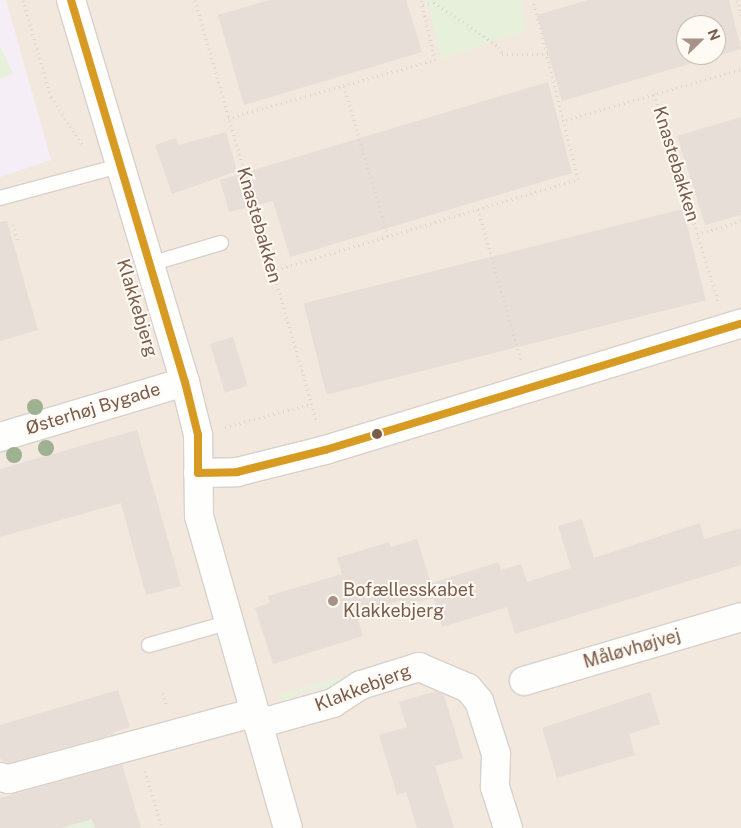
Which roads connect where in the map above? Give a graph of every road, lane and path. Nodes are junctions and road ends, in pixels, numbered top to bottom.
1 (23, 0) edge
2 (70, 0) edge
3 (195, 0) edge
4 (421, 0) edge
5 (533, 0) edge
6 (736, 0) edge
7 (423, 5) junction
8 (741, 15) edge
9 (548, 54) junction
10 (741, 69) edge
11 (344, 86) junction
12 (654, 94) junction
13 (228, 118) junction
14 (566, 120) junction
15 (108, 169) junction
16 (0, 198) edge
17 (478, 209) junction
18 (741, 221) edge
19 (13, 224) dead end
20 (697, 234) junction
21 (388, 236) junction
22 (18, 242) dead end
23 (221, 243) dead end
24 (150, 264) junction
25 (272, 271) junction
26 (733, 326) edge
27 (186, 382) junction
28 (529, 388) junction
29 (311, 404) junction
30 (198, 435) junction
31 (0, 437) edge
32 (324, 450) junction
33 (198, 473) junction
34 (741, 617) edge
35 (227, 623) junction
36 (149, 644) dead end
37 (524, 681) dead end
38 (256, 718) junction
39 (137, 744) junction
40 (0, 777) edge
41 (162, 828) edge
42 (288, 828) edge
43 (508, 828) edge

1 - 15 path
2 - 15 street, Klakkebjerg
3 - 13 path, Knastebakken
4 - 7 path
5 - 9 path
6 - 8 path
7 - 9 path
7 - 11 path
9 - 14 path
10 - 12 path, Knastebakken
11 - 13 path
11 - 21 path
12 - 14 path, Knastebakken
12 - 20 path, Knastebakken
13 - 25 path, Knastebakken
14 - 17 path
15 - 16 lane
15 - 24 street, Klakkebjerg
17 - 21 path
17 - 28 path
18 - 20 path, Knastebakken
19 - 22 path
20 - 26 path, Knastebakken
21 - 25 path
23 - 24 lane, Klakkebjerg
24 - 27 street, Klakkebjerg
25 - 29 path, Knastebakken
26 - 28 street
27 - 30 street, Klakkebjerg
27 - 31 street, Østerhøj Bygade
28 - 32 street
29 - 30 path
29 - 32 path, Knastebakken
30 - 33 street, Klakkebjerg
32 - 33 street
33 - 35 street, Klakkebjerg
34 - 37 street, Måløvhøjvej
35 - 36 lane
35 - 38 street, Klakkebjerg
38 - 39 street, Klakkebjerg
38 - 42 street, Klakkebjerg
38 - 43 street, Klakkebjerg
39 - 40 street, Klakkebjerg
39 - 41 path

